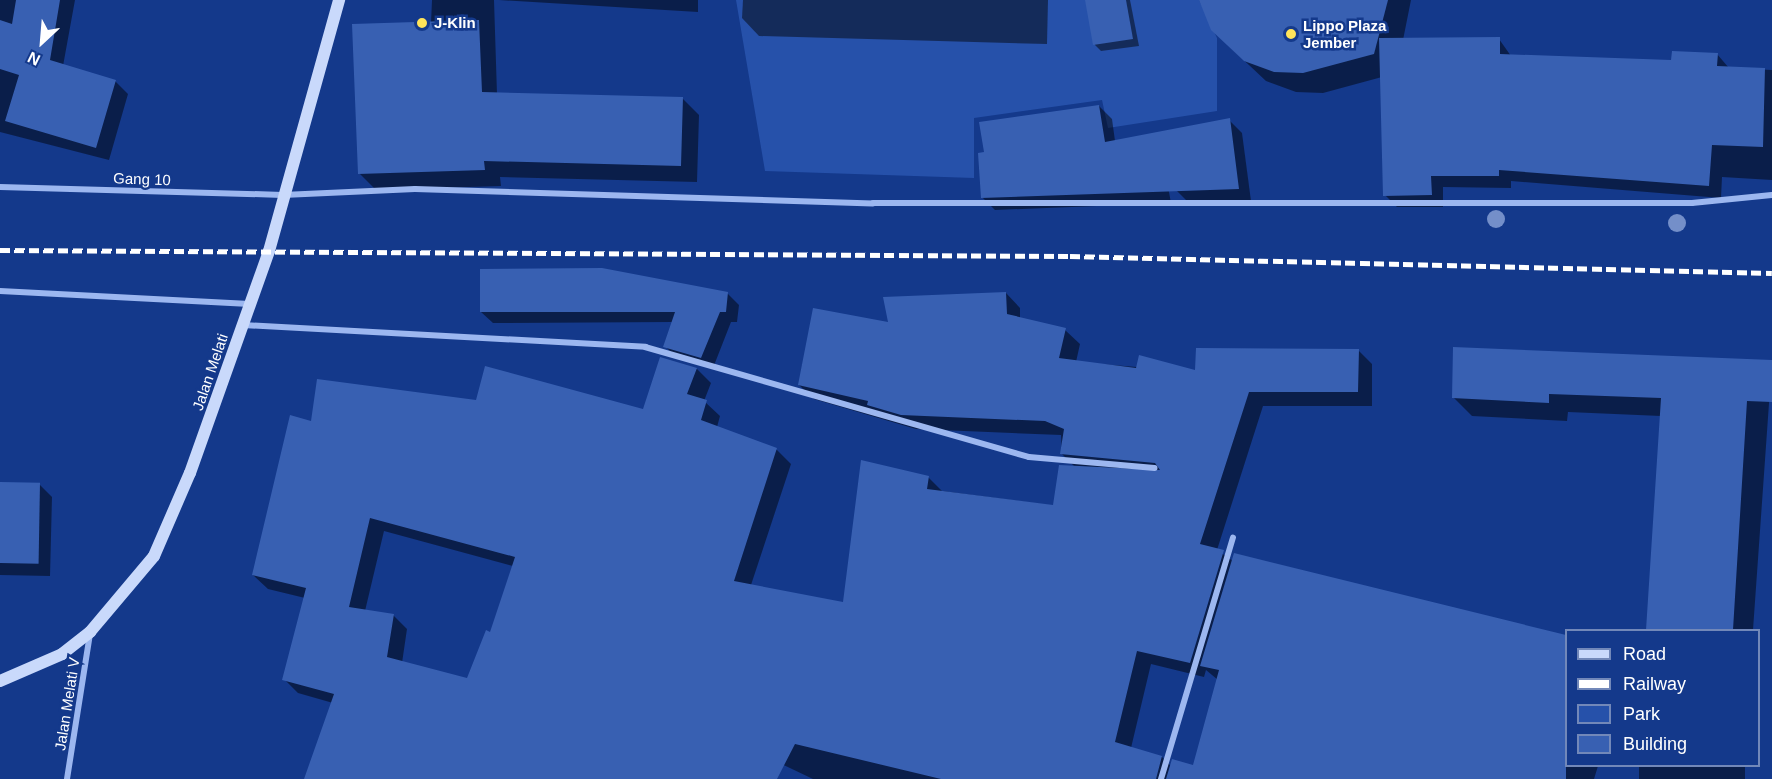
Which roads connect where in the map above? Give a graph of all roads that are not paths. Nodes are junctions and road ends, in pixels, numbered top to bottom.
1 (339, 0) edge
2 (0, 187) edge
3 (283, 195) junction
4 (1772, 195) edge
5 (0, 291) edge
6 (250, 304) junction
7 (243, 325) junction
8 (1155, 468) dead end
9 (1233, 537) dead end
10 (90, 632) junction
11 (0, 681) edge
12 (67, 779) edge
13 (1161, 779) edge

1 - 3 main road, Jalan Melati
2 - 3 street, Gang 10
3 - 4 street, Gang 10
3 - 6 main road, Jalan Melati
5 - 6 street
6 - 7 main road, Jalan Melati
7 - 8 street
7 - 10 main road, Jalan Melati
9 - 13 street
10 - 11 main road, Jalan Melati
10 - 12 street, Jalan Melati V

